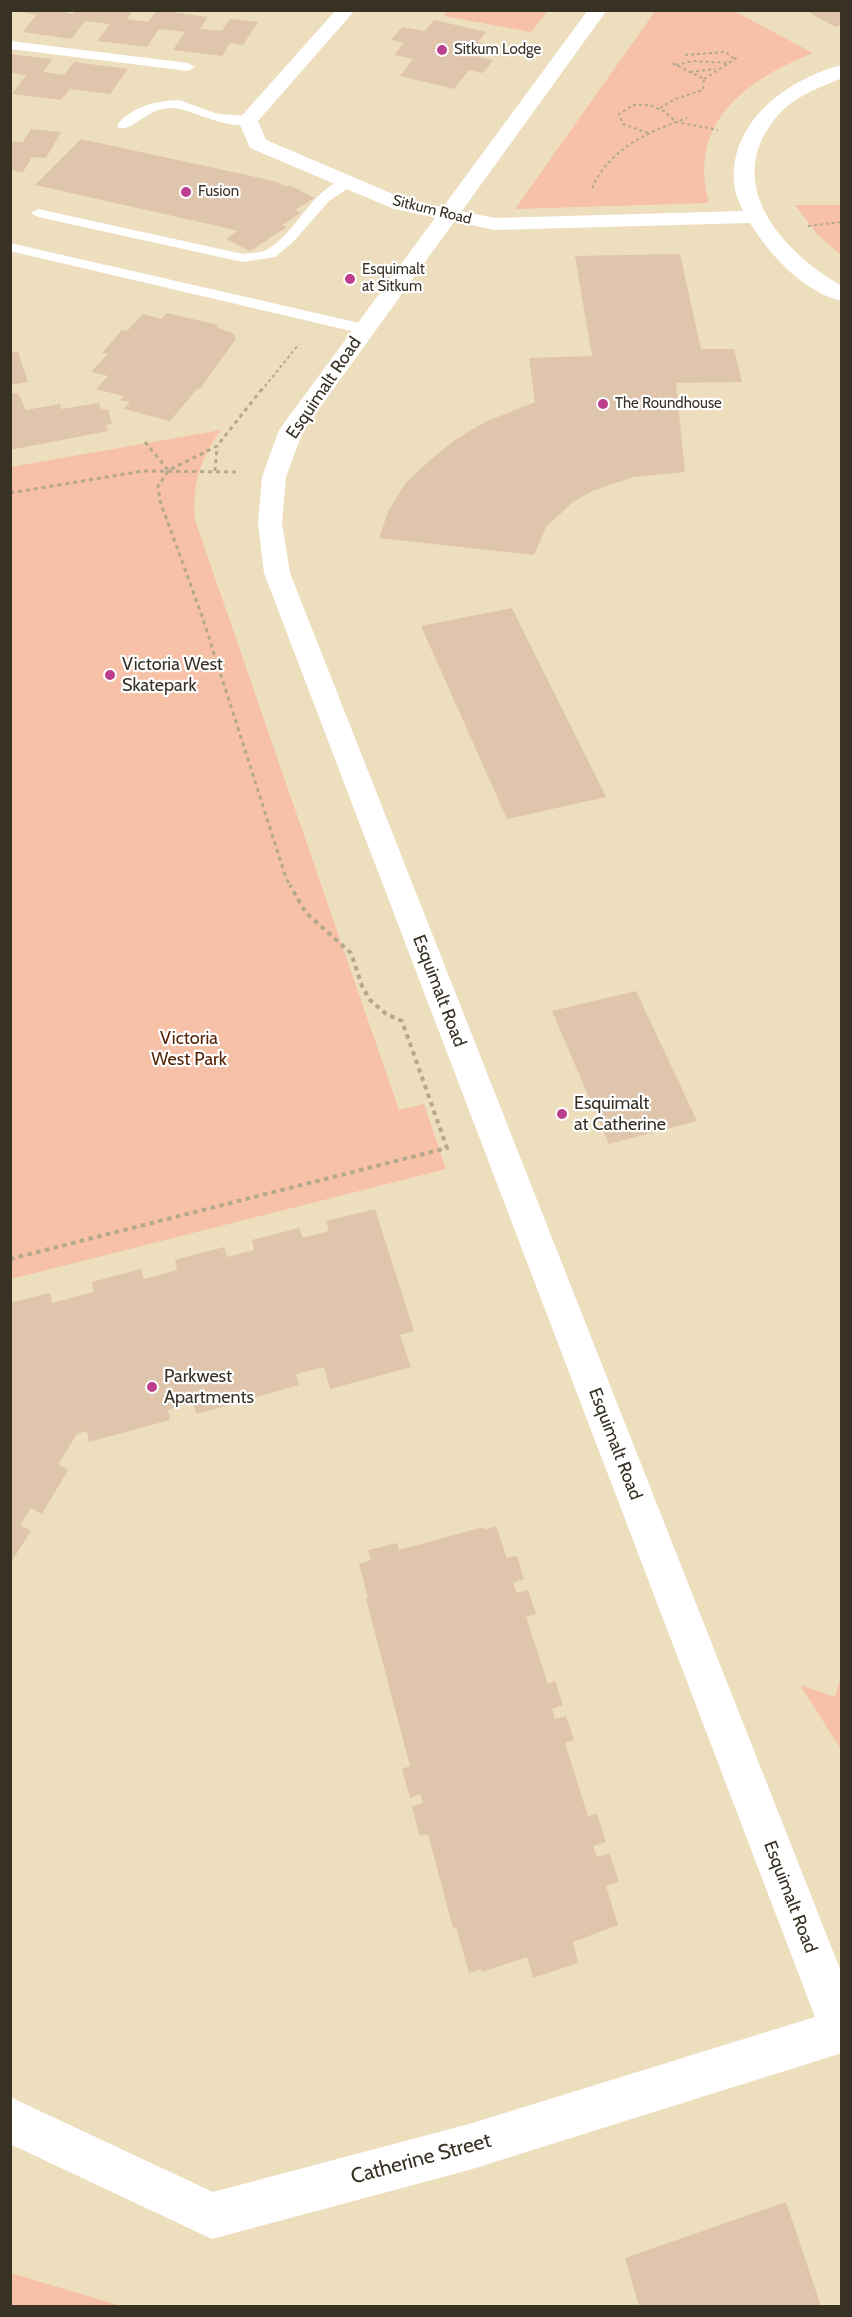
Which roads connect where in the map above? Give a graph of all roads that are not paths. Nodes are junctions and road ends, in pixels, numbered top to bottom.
1 (346, 10) edge
2 (598, 10) edge
3 (10, 45) edge
4 (188, 67) dead end
5 (842, 71) edge
6 (248, 120) junction
7 (124, 125) dead end
8 (348, 182) junction
9 (38, 213) dead end
10 (447, 215) junction
11 (755, 217) junction
12 (10, 247) edge
13 (842, 295) edge
14 (364, 329) junction
15 (842, 2031) edge
16 (10, 2120) edge

1 - 6 main road
2 - 10 main road, Esquimalt Road
3 - 4 lane
5 - 11 main road
6 - 7 lane
6 - 8 main road, Sitkum Road
8 - 9 lane
8 - 10 main road, Sitkum Road
10 - 11 main road, Sitkum Road
10 - 14 main road, Esquimalt Road
11 - 13 main road
12 - 14 lane
14 - 15 main road, Esquimalt Road
15 - 16 main road, Catherine Street

